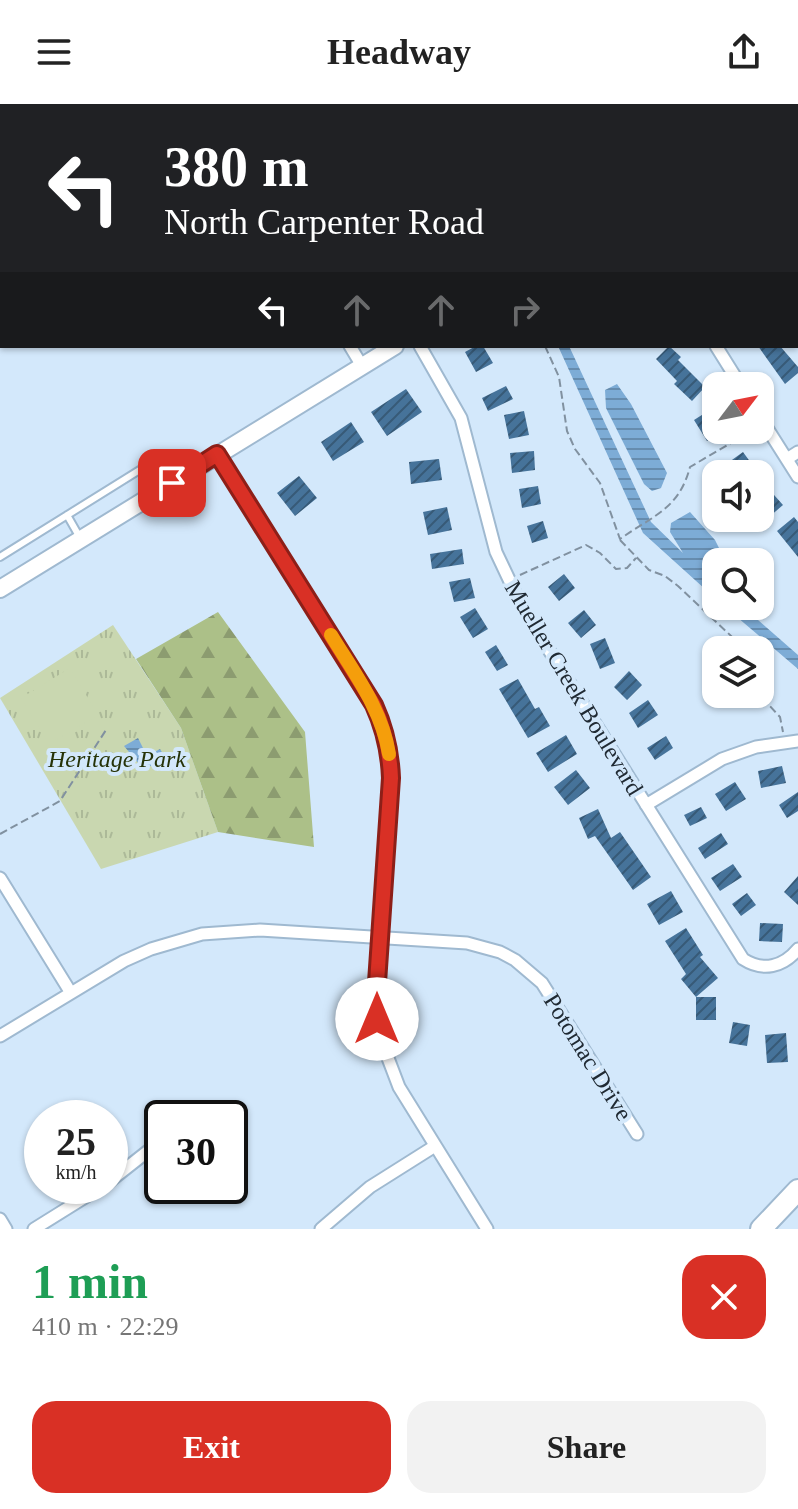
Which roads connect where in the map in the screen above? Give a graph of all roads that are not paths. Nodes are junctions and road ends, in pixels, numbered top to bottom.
1 (351, 348) edge
2 (392, 348) edge
3 (421, 348) edge
4 (717, 348) edge
5 (362, 366) junction
6 (732, 372) edge
7 (774, 439) edge
8 (798, 452) edge
9 (217, 454) junction
10 (787, 459) junction
11 (798, 477) edge
12 (172, 484) junction
13 (67, 515) junction
14 (81, 539) junction
15 (0, 557) edge
16 (0, 589) edge
17 (798, 741) edge
18 (646, 805) junction
19 (0, 878) edge
20 (379, 939) junction
21 (798, 949) edge
22 (71, 993) junction
23 (0, 1036) edge
24 (637, 1134) dead end
25 (435, 1146) junction
26 (144, 1154) edge
27 (128, 1167) edge
28 (798, 1190) edge
29 (74, 1204) edge
30 (0, 1219) edge
31 (6, 1229) edge
32 (34, 1229) edge
33 (321, 1229) edge
34 (487, 1229) edge
35 (761, 1229) edge

1 - 5 street
2 - 5 street
3 - 18 street, Mueller Creek Boulevard
4 - 6 street
5 - 9 street
7 - 10 street
8 - 10 street
9 - 12 street
9 - 20 street
10 - 11 street
12 - 13 lane
12 - 14 street
13 - 14 lane
13 - 15 lane
14 - 16 street
17 - 18 street
18 - 21 street, Mueller Creek Boulevard
19 - 22 street
20 - 22 street, Potomac Drive
20 - 24 street, Potomac Drive
20 - 25 street
22 - 23 street, Potomac Drive
25 - 33 street
25 - 34 street
26 - 27 street
28 - 35 highway
29 - 32 street
30 - 31 street

